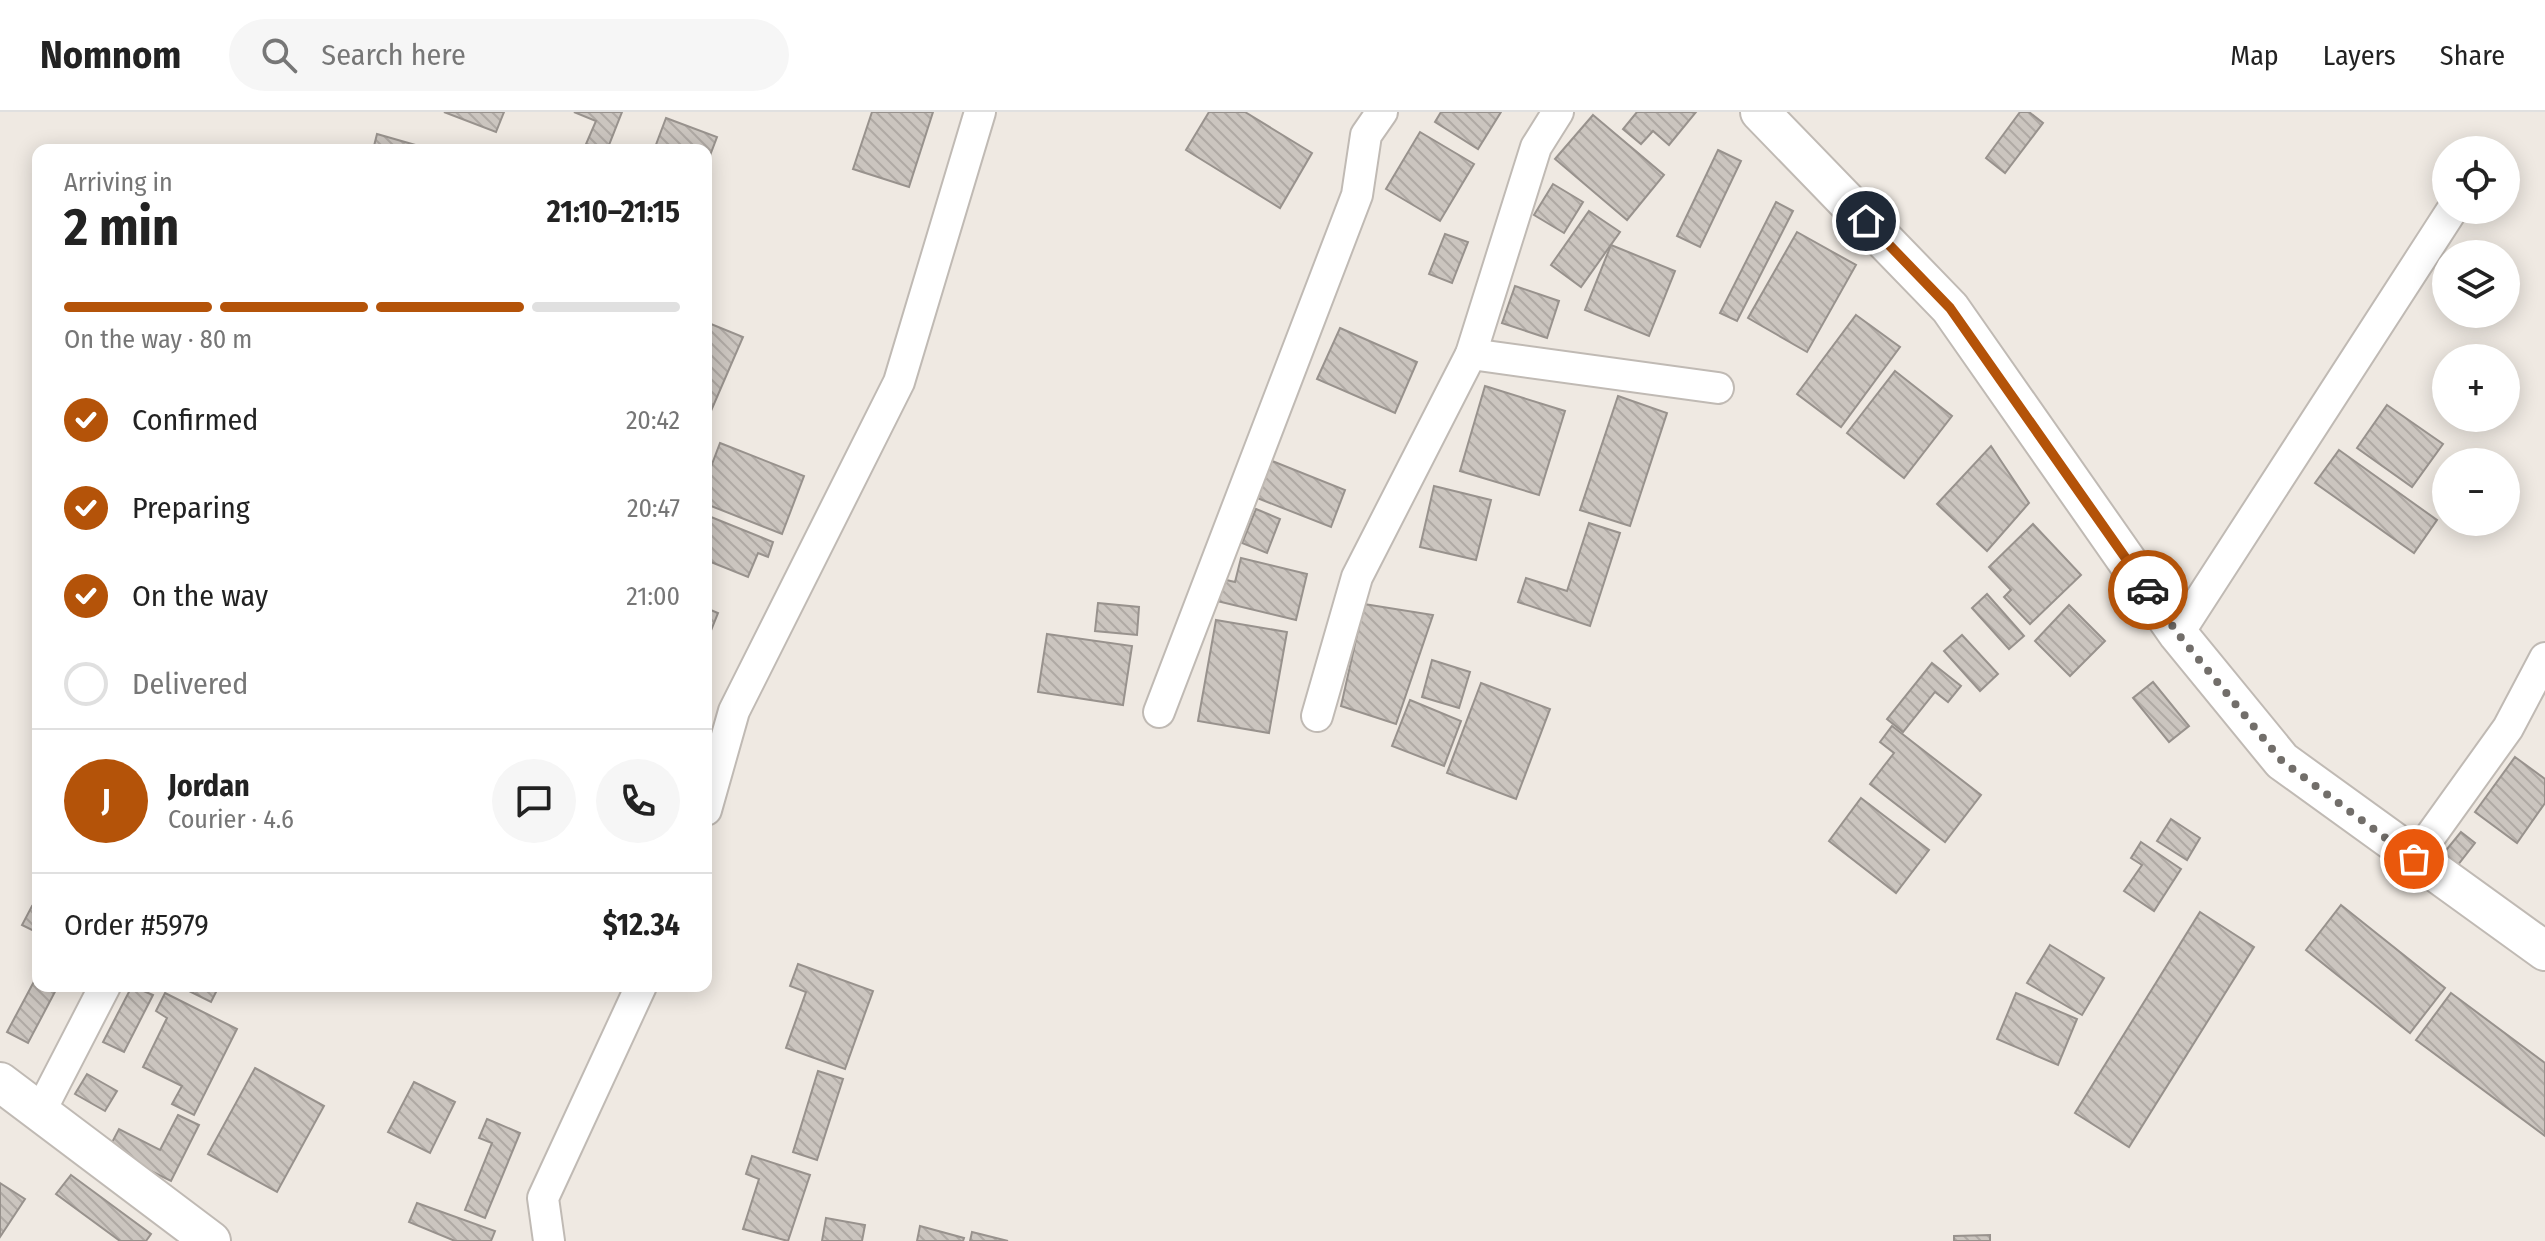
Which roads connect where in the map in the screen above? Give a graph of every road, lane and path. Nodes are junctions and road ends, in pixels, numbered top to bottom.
1 (980, 112) edge
2 (1382, 112) edge
3 (1558, 112) edge
4 (1760, 112) edge
5 (2443, 224) edge
6 (1471, 354) junction
7 (1718, 388) dead end
8 (2178, 634) junction
9 (2545, 658) edge
10 (1159, 712) dead end
11 (1317, 716) dead end
12 (712, 789) edge
13 (2414, 859) junction
14 (2545, 951) edge
15 (102, 992) edge
16 (638, 992) edge
17 (0, 1082) edge
18 (41, 1110) junction
19 (194, 1236) edge
20 (549, 1241) edge

1 - 12 street
2 - 10 street
3 - 6 street
4 - 8 street
5 - 8 street
6 - 7 street
6 - 11 street
8 - 13 street
9 - 13 street
13 - 14 street
15 - 18 street
16 - 20 street
17 - 18 street
18 - 19 street

